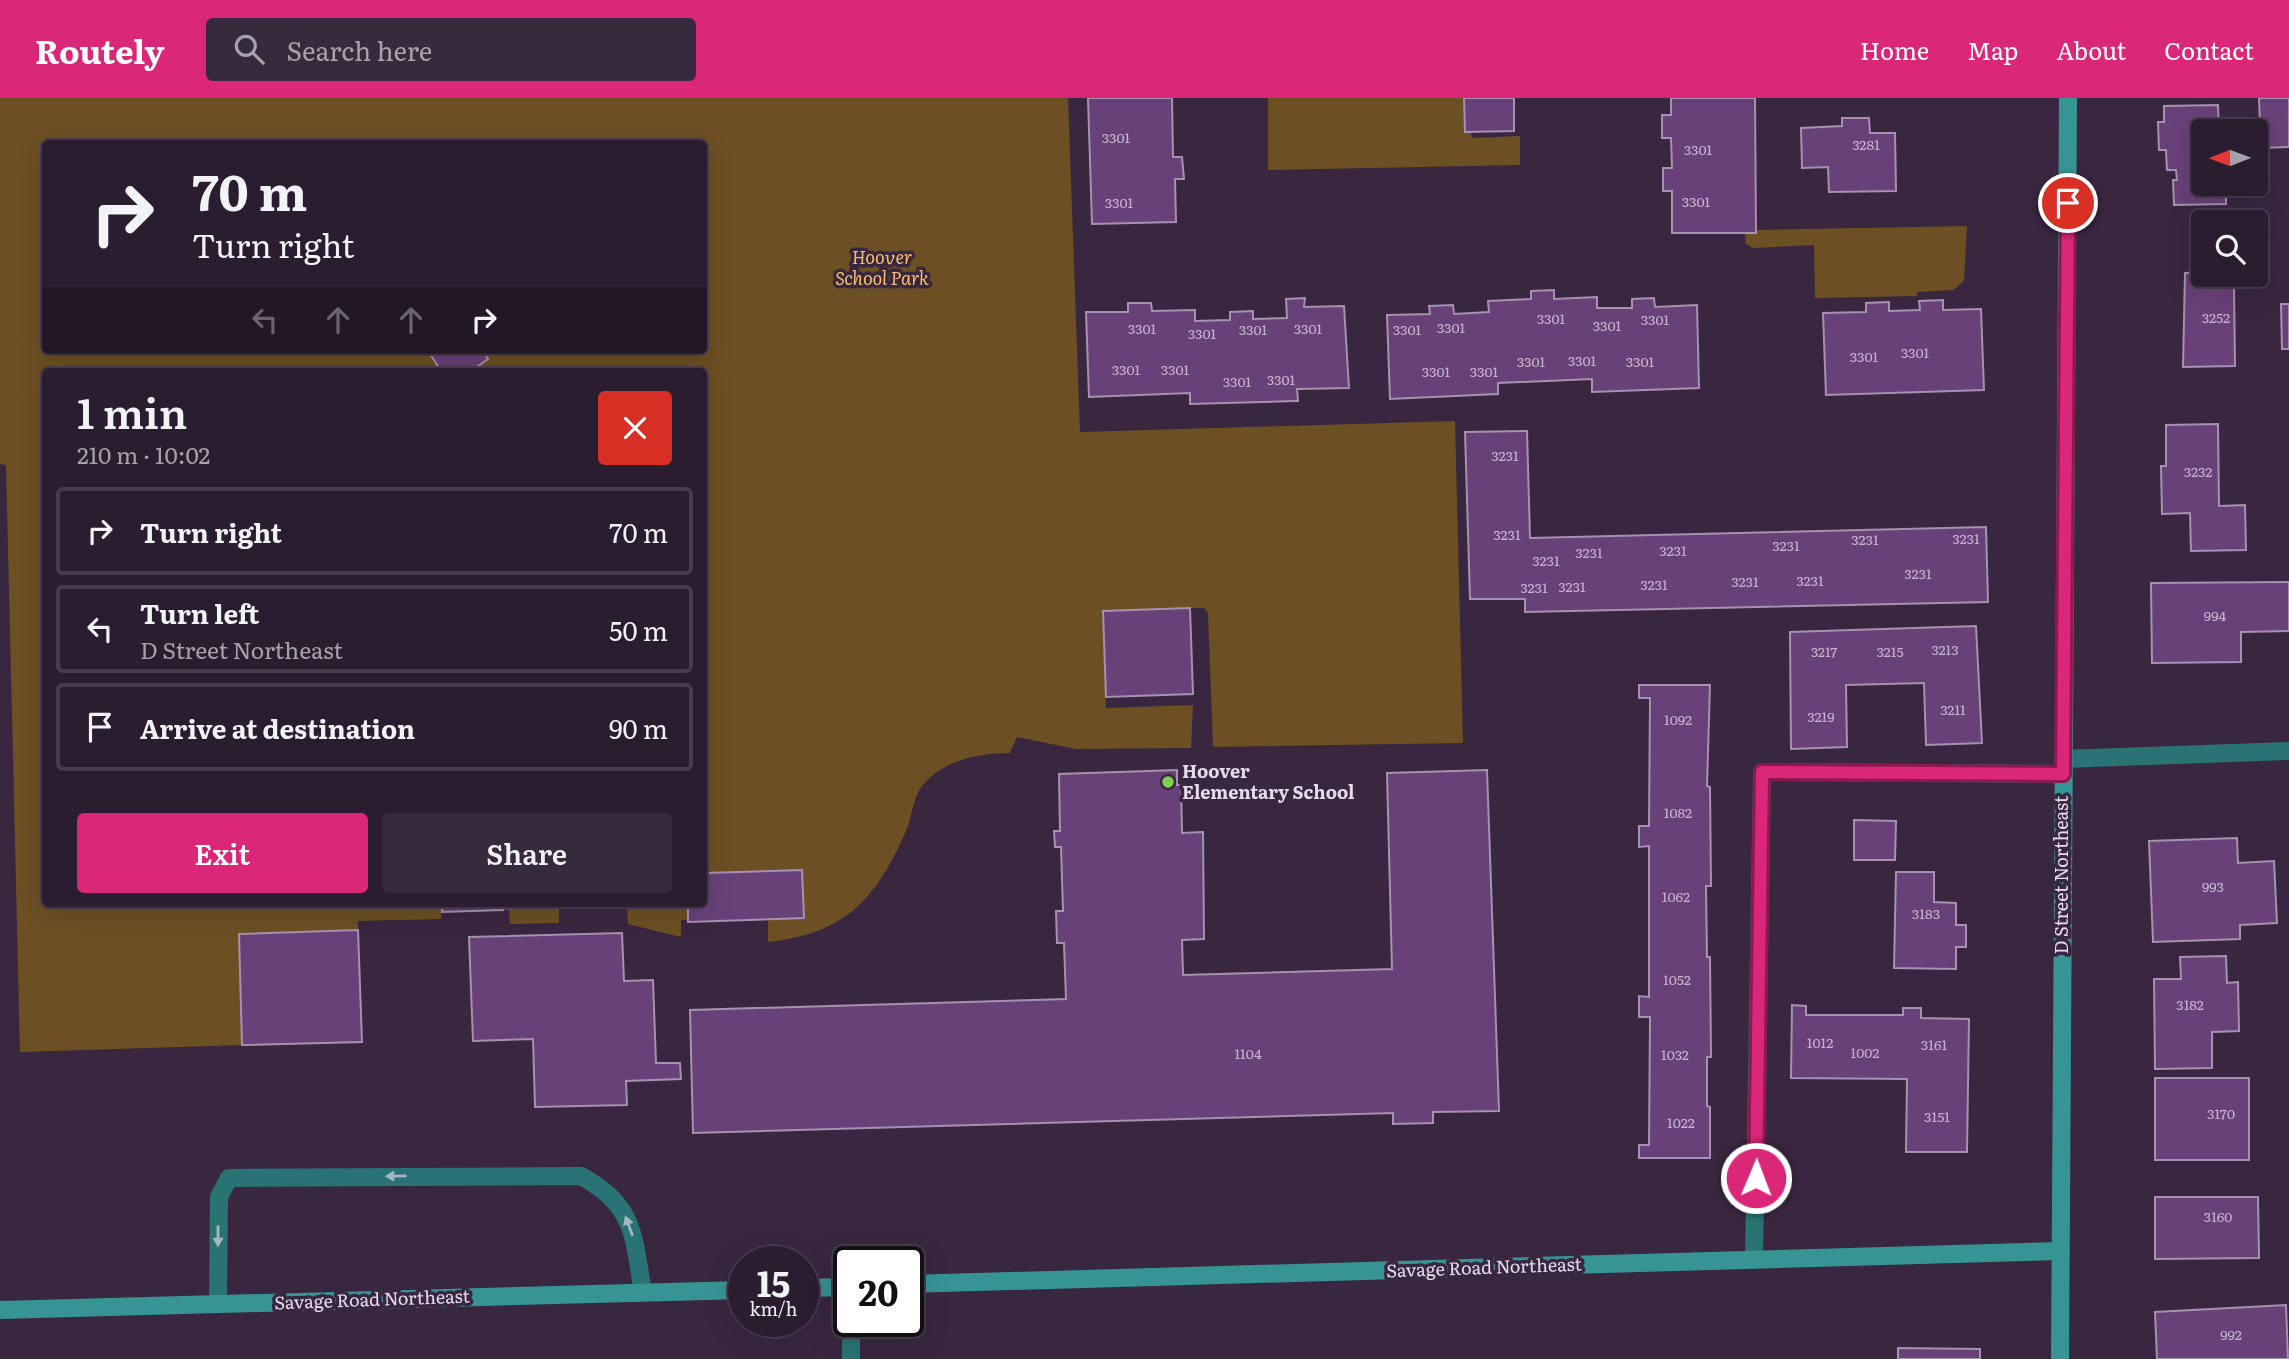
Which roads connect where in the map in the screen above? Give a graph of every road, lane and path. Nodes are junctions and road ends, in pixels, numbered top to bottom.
1 (2068, 98) edge
2 (2289, 751) edge
3 (2063, 766) junction
4 (2060, 1251) junction
5 (1754, 1260) junction
6 (924, 1284) edge
7 (728, 1290) edge
8 (643, 1292) junction
9 (218, 1304) junction
10 (0, 1310) edge
11 (851, 1337) edge
12 (851, 1359) edge
13 (2060, 1359) edge

1 - 3 street, D Street Northeast
2 - 3 street
3 - 4 street, D Street Northeast
3 - 5 street
4 - 5 street, Savage Road Northeast
4 - 13 street, D Street Northeast
5 - 6 street, Savage Road Northeast
7 - 8 street, Savage Road Northeast
8 - 9 street, Savage Road Northeast
8 -> 9 street
9 - 10 street, Savage Road Northeast
11 - 12 street

